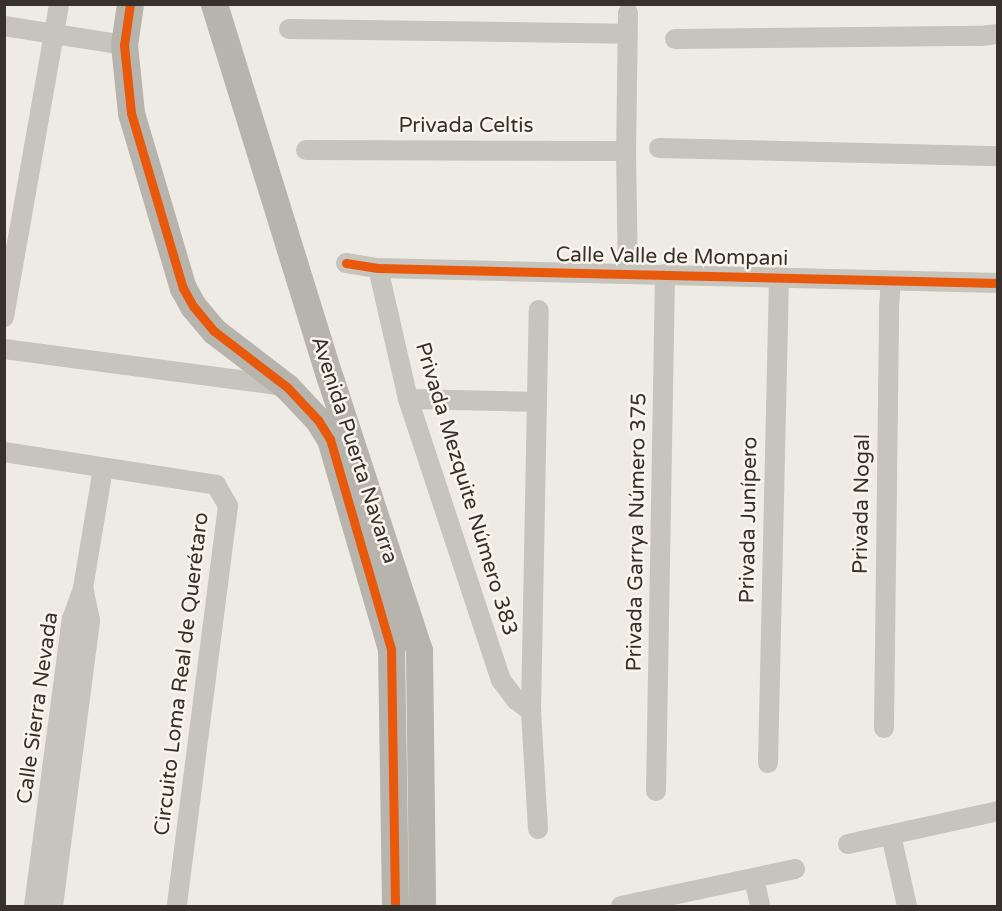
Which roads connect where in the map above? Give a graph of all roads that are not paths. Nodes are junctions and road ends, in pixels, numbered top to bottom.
1 (59, 4) edge
2 (130, 4) edge
3 (214, 4) edge
4 (628, 13) dead end
5 (4, 26) edge
6 (289, 30) dead end
7 (55, 34) junction
8 (627, 34) junction
9 (998, 34) edge
10 (675, 39) dead end
11 (124, 45) junction
12 (659, 148) dead end
13 (306, 150) dead end
14 (626, 151) junction
15 (998, 156) edge
16 (346, 263) dead end
17 (378, 268) junction
18 (628, 274) junction
19 (665, 274) junction
20 (779, 277) junction
21 (891, 281) junction
22 (998, 283) edge
23 (539, 310) dead end
24 (4, 317) edge
25 (4, 349) edge
26 (330, 378) junction
27 (287, 387) junction
28 (408, 399) junction
29 (537, 402) junction
30 (4, 452) edge
31 (103, 469) junction
32 (83, 588) junction
33 (531, 711) junction
34 (884, 728) dead end
35 (768, 763) dead end
36 (656, 791) dead end
37 (998, 812) edge
38 (538, 829) dead end
39 (891, 835) junction
40 (848, 844) dead end
41 (795, 869) dead end
42 (754, 879) junction
43 (422, 902) edge
44 (395, 903) edge
45 (34, 906) edge
46 (53, 906) edge
47 (177, 906) edge
48 (621, 906) edge
49 (760, 906) edge
50 (907, 906) edge

1 - 7 street
2 - 11 street, Avenida Puerta Navarra
3 - 26 street, Avenida Puerta Navarra
4 - 8 street
5 - 7 street
6 - 8 street
7 - 11 street
7 - 24 street
8 - 14 street
9 - 10 street
11 - 27 street, Avenida Puerta Navarra
12 - 15 street
13 - 14 street, Privada Celtis
14 - 18 street
16 - 17 street, Calle Valle de Mompani
17 - 18 street, Calle Valle de Mompani
17 - 28 street, Privada Mezquite Número 383
18 - 19 street, Calle Valle de Mompani
19 - 20 street, Calle Valle de Mompani
19 - 36 street, Privada Garrya Número 375
20 - 21 street, Calle Valle de Mompani
20 - 35 street, Privada Junípero
21 - 22 street, Calle Valle de Mompani
21 - 34 street, Privada Nogal
23 - 29 street, Privada Mezquite Número 383
25 - 27 street
26 - 27 street
26 - 43 street, Avenida Puerta Navarra
27 - 44 street, Avenida Puerta Navarra
28 - 29 street
28 - 33 street, Privada Mezquite Número 383
29 - 33 street, Privada Mezquite Número 383
30 - 31 street, Circuito Loma Real de Querétaro
31 - 32 street, Calle Sierra Nevada
31 - 47 street, Circuito Loma Real de Querétaro
32 - 45 street, Calle Sierra Nevada
32 - 46 street, Calle Sierra Nevada
33 - 38 street, Privada Mezquite Número 383
37 - 39 street
39 - 40 street
39 - 50 street
41 - 42 street
42 - 48 street
42 - 49 street
43 - 44 street

